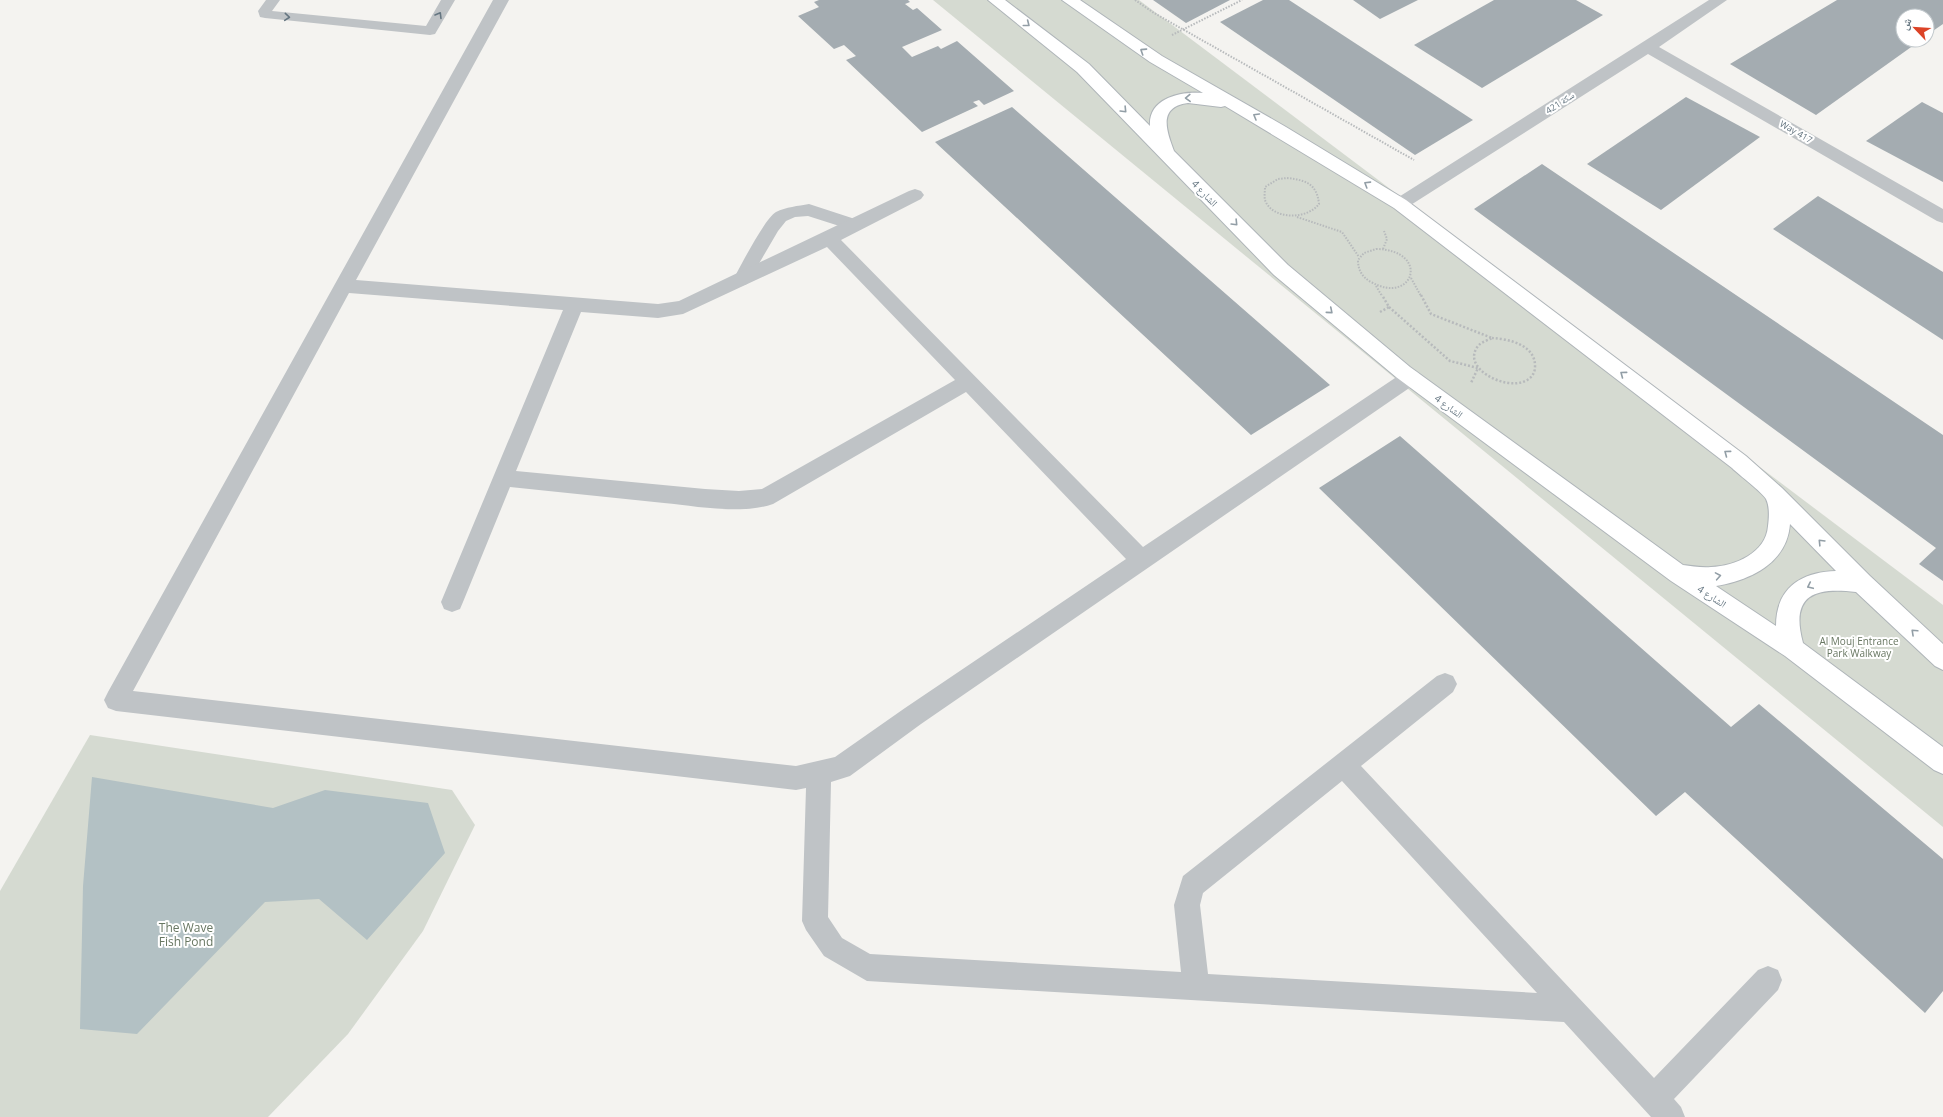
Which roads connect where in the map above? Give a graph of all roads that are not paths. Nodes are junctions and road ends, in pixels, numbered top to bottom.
1 (273, 0) edge
2 (448, 0) edge
3 (501, 0) edge
4 (996, 0) edge
5 (1070, 0) edge
6 (1719, 0) edge
7 (1648, 47) junction
8 (1240, 107) junction
9 (1166, 153) junction
10 (915, 195) dead end
11 (1400, 204) junction
12 (1943, 218) edge
13 (855, 225) junction
14 (829, 238) junction
15 (741, 280) junction
16 (344, 286) junction
17 (574, 304) junction
18 (1411, 377) junction
19 (968, 382) junction
20 (504, 478) junction
21 (1775, 494) junction
22 (1142, 561) junction
23 (1679, 574) junction
24 (1862, 584) junction
25 (452, 602) dead end
26 (1793, 649) junction
27 (1943, 659) edge
28 (1445, 684) dead end
29 (1943, 762) edge
30 (1343, 764) junction
31 (819, 773) junction
32 (1768, 980) dead end
33 (1196, 987) junction
34 (1570, 1009) junction
35 (1662, 1108) edge

1 -> 2 lane
3 - 16 street
4 -> 9 street, الشارع 4
8 -> 5 street
6 - 7 street, سكة 421
7 - 11 street, سكة 421
7 - 12 street, Way 417
8 -> 9 street
11 -> 8 street
9 -> 18 street, الشارع 4
10 - 13 street
21 -> 11 street
13 - 14 street
13 - 15 lane
14 - 15 street
14 - 19 street
15 - 17 street
16 - 17 street
16 - 31 street
17 - 20 street
18 - 22 street
18 - 23 street, الشارع 4
19 - 20 street
19 - 22 street
20 - 25 street
23 -> 21 street
24 -> 21 street
22 - 31 street
23 - 26 street, الشارع 4
24 -> 26 street
27 -> 24 street
26 - 29 street, الشارع 4
28 - 30 street
30 - 33 street
30 - 34 street
31 - 33 street
32 - 35 street
33 - 34 street
34 - 35 street

